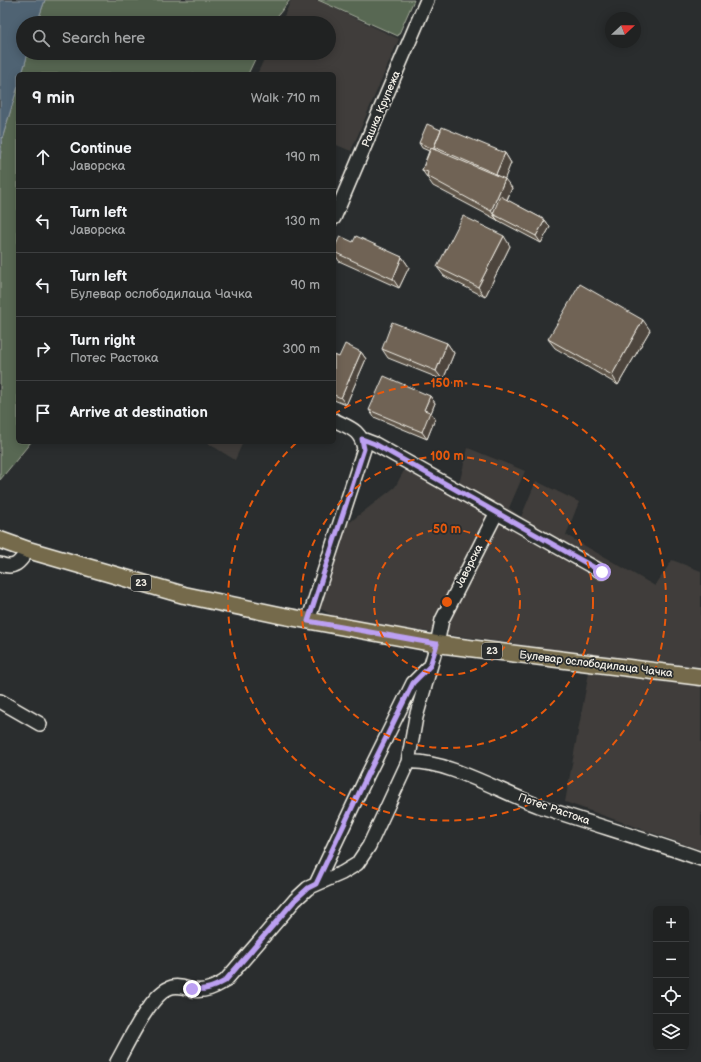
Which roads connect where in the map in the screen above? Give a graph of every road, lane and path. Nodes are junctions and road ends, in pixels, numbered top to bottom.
1 (427, 0) edge
2 (336, 213) edge
3 (336, 421) edge
4 (362, 439) junction
5 (497, 512) junction
6 (0, 540) edge
7 (28, 550) junction
8 (0, 564) edge
9 (602, 572) dead end
10 (308, 621) junction
11 (437, 644) junction
12 (430, 666) junction
13 (701, 677) edge
14 (0, 701) edge
15 (40, 724) dead end
16 (408, 762) junction
17 (701, 859) edge
18 (316, 884) junction
19 (118, 1062) edge

1 - 2 street, Рашка Крупежа
3 - 4 street
4 - 5 street
4 - 10 street
5 - 9 street
5 - 11 street, Јаворска
6 - 7 main road, Булевар ослободилаца Чачка / 23
7 - 8 street
7 - 10 main road, Булевар ослободилаца Чачка / 23
10 - 11 main road, Булевар ослободилаца Чачка / 23
11 - 12 street
11 - 13 main road, Булевар ослободилаца Чачка / 23
12 - 16 street
12 - 18 street
14 - 15 street
16 - 17 street, Потес Растока
16 - 18 street
18 - 19 street

